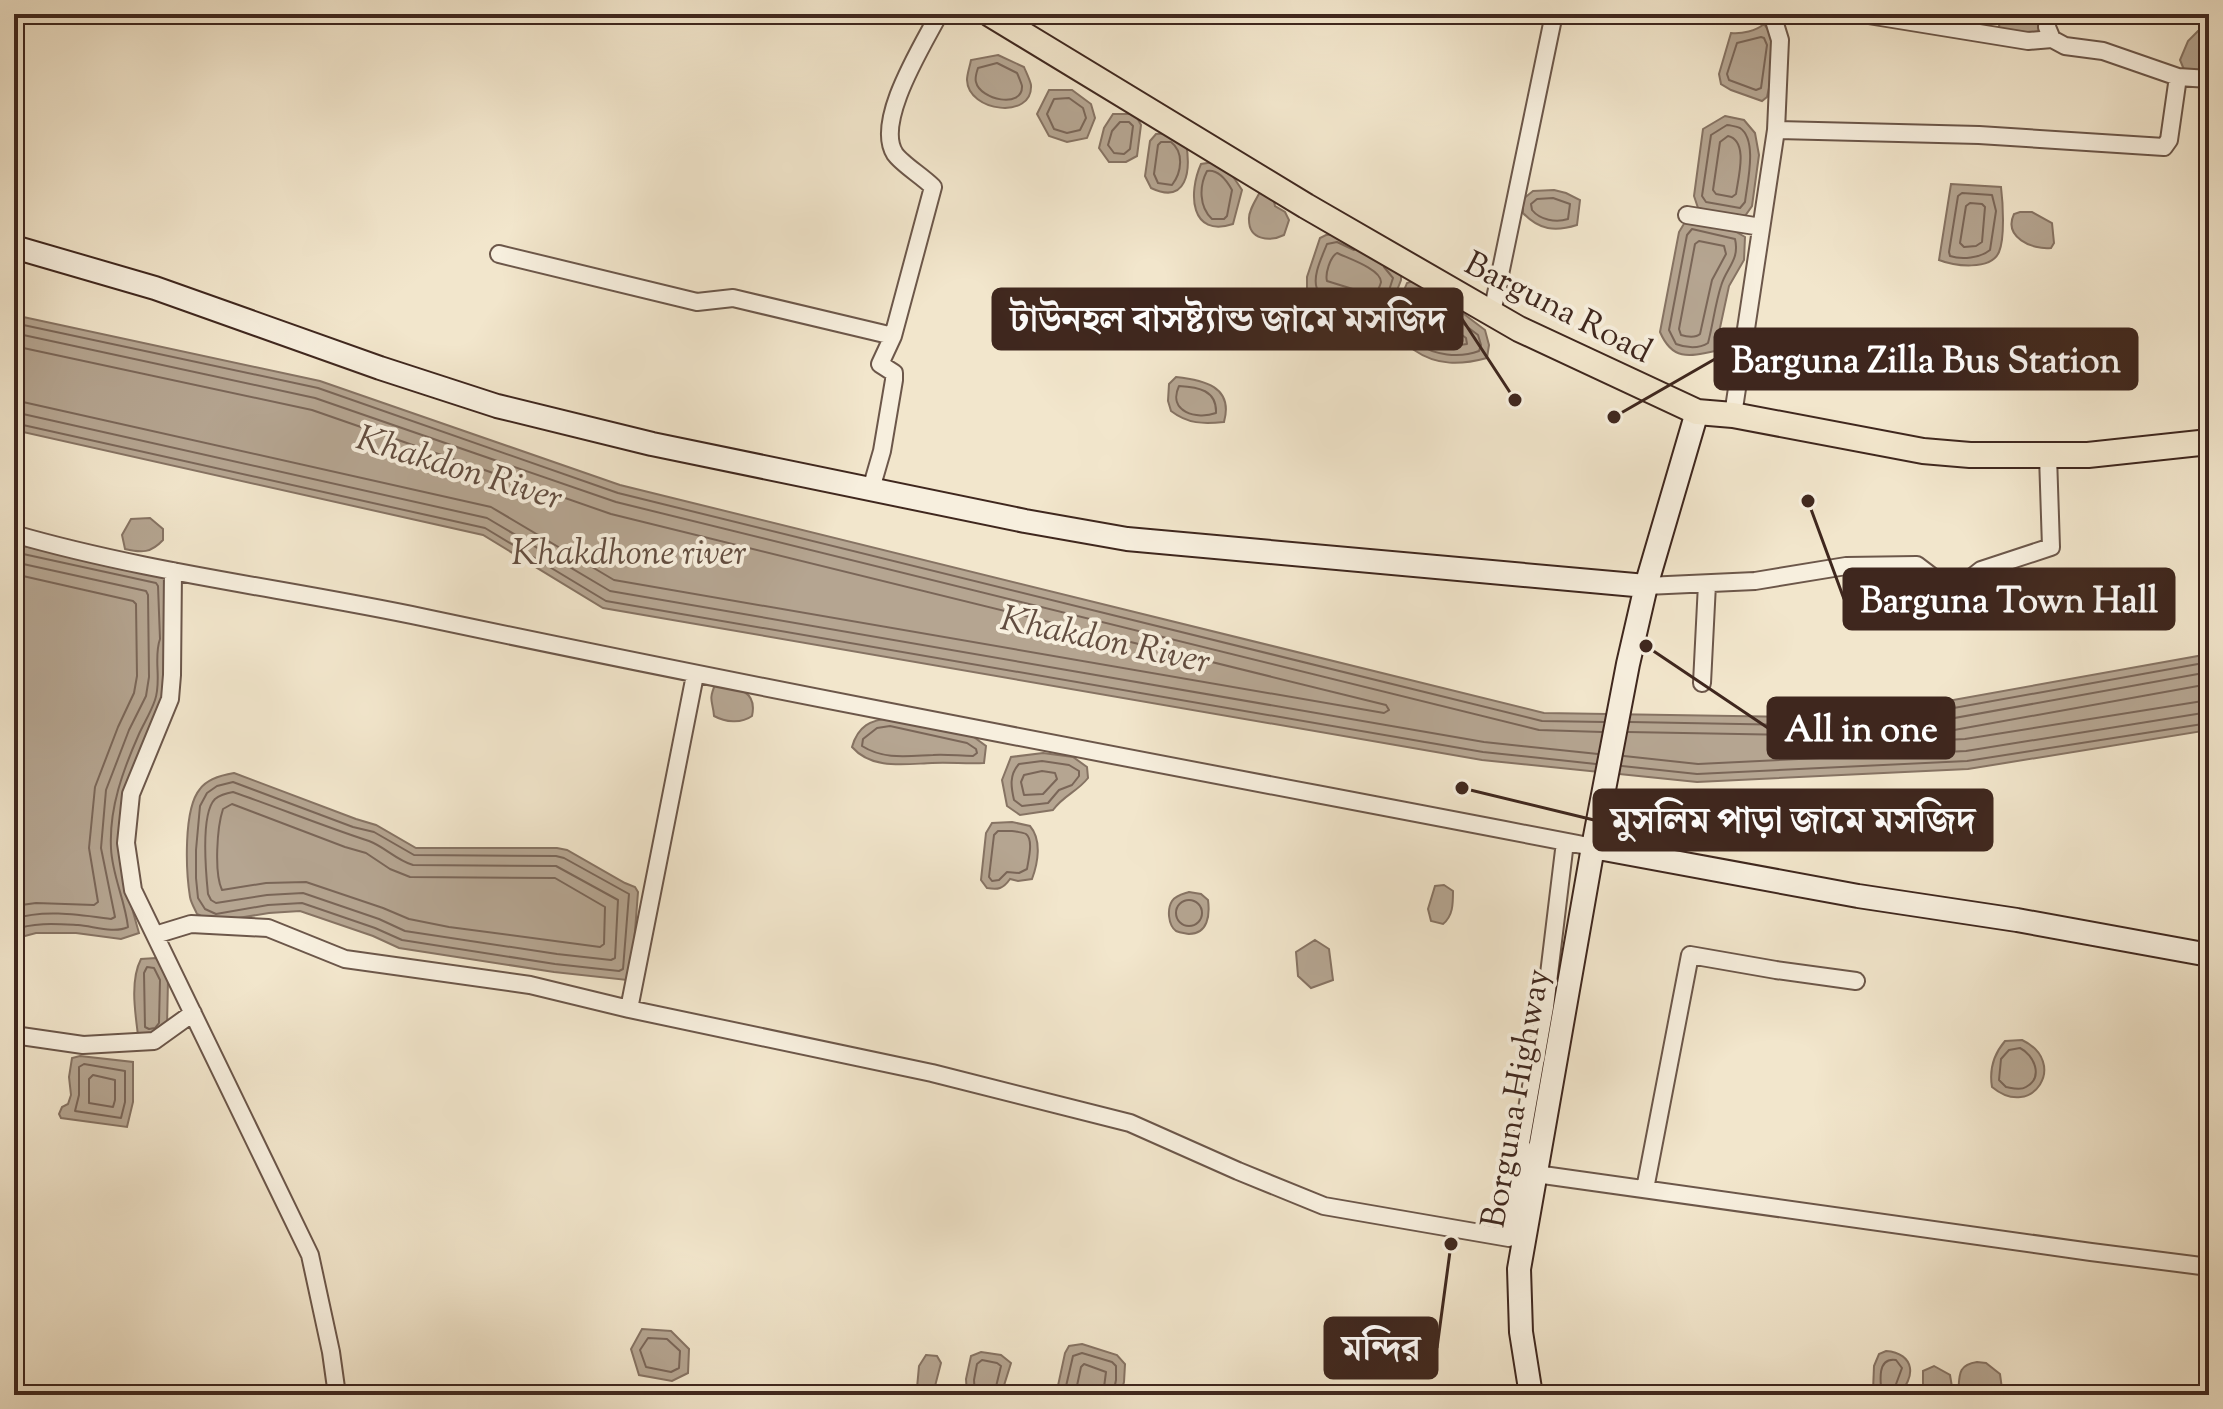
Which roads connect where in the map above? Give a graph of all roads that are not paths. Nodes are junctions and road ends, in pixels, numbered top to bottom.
1 (939, 14) edge
2 (990, 14) edge
3 (1554, 14) edge
4 (1772, 14) edge
5 (1862, 14) edge
6 (2048, 14) edge
7 (2052, 39) junction
8 (2178, 77) junction
9 (2209, 79) edge
10 (1776, 130) junction
11 (1687, 215) dead end
12 (1761, 227) junction
13 (14, 247) edge
14 (499, 254) dead end
15 (1492, 313) junction
16 (893, 336) junction
17 (1697, 412) junction
18 (1733, 415) junction
19 (2209, 442) edge
20 (2048, 456) junction
21 (871, 489) junction
22 (14, 534) edge
23 (173, 571) junction
24 (1707, 584) junction
25 (1646, 586) junction
26 (695, 675) junction
27 (1702, 683) dead end
28 (1565, 842) junction
29 (1593, 847) junction
30 (155, 935) junction
31 (2209, 955) edge
32 (1856, 981) dead end
33 (629, 1009) junction
34 (193, 1013) junction
35 (14, 1035) edge
36 (1536, 1174) junction
37 (1645, 1189) junction
38 (2209, 1267) edge
39 (337, 1395) edge
40 (1531, 1395) edge

1 - 16 street
2 - 15 main road, Barguna Road
3 - 15 street
4 - 10 street
5 - 7 street
6 - 7 street
7 - 8 street
8 - 9 street
8 - 10 street
10 - 12 street
11 - 12 street
12 - 18 street
13 - 21 street
14 - 16 street
15 - 17 main road, Barguna Road
16 - 21 street
17 - 18 main road, Barguna Road
17 - 25 street, Borguna Highway
18 - 20 main road, Barguna Road
19 - 20 main road, Barguna Road
20 - 24 street
21 - 25 street
22 - 23 street
23 - 26 street
23 - 30 street
24 - 25 street
24 - 27 street
25 - 29 street, Borguna Highway
26 - 28 street
26 - 33 street
28 - 29 street
28 - 33 street
29 - 31 street
29 - 36 street, Borguna Highway
30 - 33 street
30 - 34 street
32 - 37 street
34 - 35 street
34 - 39 street
36 - 37 street
36 - 40 street, Borguna Highway
37 - 38 street

